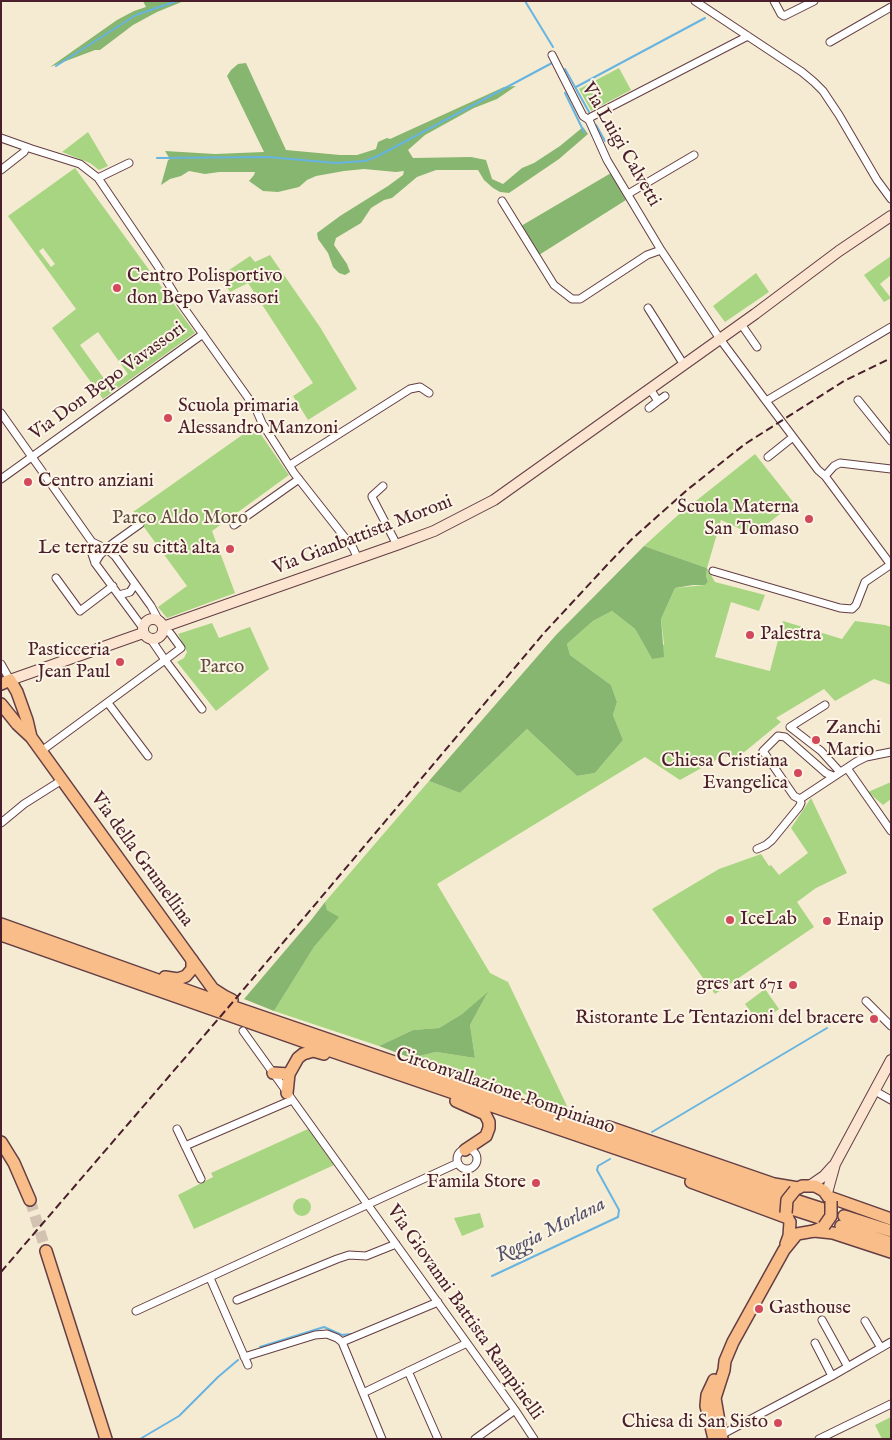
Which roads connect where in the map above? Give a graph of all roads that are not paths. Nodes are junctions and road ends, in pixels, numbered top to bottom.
1 (695, 1) edge
2 (774, 1) edge
3 (814, 1) edge
4 (891, 7) edge
5 (748, 36) junction
6 (830, 42) dead end
7 (552, 55) dead end
8 (589, 120) junction
9 (1, 138) edge
10 (26, 148) junction
11 (694, 155) dead end
12 (129, 163) dead end
13 (1, 170) edge
14 (98, 178) junction
15 (628, 194) junction
16 (891, 199) edge
17 (502, 201) dead end
18 (891, 216) edge
19 (891, 222) edge
20 (877, 225) junction
21 (661, 250) junction
22 (648, 308) dead end
23 (741, 324) junction
24 (891, 327) edge
25 (203, 334) junction
26 (720, 339) junction
27 (757, 347) dead end
28 (684, 365) junction
29 (650, 389) junction
30 (429, 393) dead end
31 (665, 396) dead end
32 (858, 400) dead end
33 (658, 401) junction
34 (766, 401) junction
35 (649, 408) dead end
36 (1, 413) edge
37 (793, 437) junction
38 (891, 441) edge
39 (32, 457) junction
40 (768, 457) dead end
41 (290, 466) junction
42 (891, 469) edge
43 (825, 476) junction
44 (1, 479) edge
45 (299, 479) junction
46 (383, 486) dead end
47 (140, 524) dead end
48 (234, 525) dead end
49 (92, 542) junction
50 (396, 542) junction
51 (107, 549) junction
52 (358, 559) junction
53 (95, 562) junction
54 (890, 565) edge
55 (713, 571) dead end
56 (56, 578) dead end
57 (135, 584) junction
58 (113, 586) junction
59 (119, 596) junction
60 (162, 626) junction
61 (144, 633) junction
62 (165, 660) junction
63 (1, 664) edge
64 (6, 682) edge
65 (108, 703) junction
66 (1, 704) edge
67 (825, 705) dead end
68 (202, 709) dead end
69 (31, 737) junction
70 (40, 752) junction
71 (891, 752) edge
72 (148, 756) dead end
73 (847, 768) junction
74 (840, 772) junction
75 (833, 776) junction
76 (62, 780) junction
77 (800, 799) junction
78 (1, 823) edge
79 (891, 831) edge
80 (757, 849) dead end
81 (1, 924) edge
82 (1, 935) edge
83 (192, 960) junction
84 (131, 970) junction
85 (866, 1001) dead end
86 (225, 1009) junction
87 (891, 1026) edge
88 (243, 1031) dead end
89 (320, 1036) junction
90 (891, 1060) edge
91 (273, 1073) junction
92 (289, 1074) junction
93 (412, 1078) junction
94 (875, 1091) junction
95 (290, 1096) junction
96 (891, 1100) edge
97 (542, 1112) junction
98 (515, 1113) junction
99 (177, 1129) dead end
100 (1, 1142) edge
101 (185, 1146) junction
102 (465, 1150) junction
103 (458, 1163) junction
104 (835, 1164) junction
105 (201, 1179) dead end
106 (811, 1185) junction
107 (30, 1200) tunnel mouth
108 (792, 1205) junction
109 (368, 1206) junction
110 (823, 1214) junction
111 (888, 1218) edge
112 (891, 1231) edge
113 (891, 1243) edge
114 (396, 1244) junction
115 (784, 1250) junction
116 (46, 1251) tunnel mouth
117 (891, 1252) edge
118 (210, 1278) junction
119 (237, 1300) dead end
120 (438, 1302) junction
121 (136, 1311) dead end
122 (822, 1320) dead end
123 (865, 1321) dead end
124 (342, 1342) junction
125 (891, 1342) edge
126 (467, 1343) junction
127 (815, 1344) dead end
128 (881, 1348) junction
129 (244, 1357) junction
130 (248, 1366) dead end
131 (848, 1367) junction
132 (408, 1371) junction
133 (832, 1376) junction
134 (363, 1392) junction
135 (891, 1404) edge
136 (516, 1410) junction
137 (719, 1438) edge
138 (106, 1439) edge
139 (382, 1439) edge
140 (438, 1439) edge
141 (475, 1439) edge
142 (534, 1439) edge
143 (819, 1439) edge

1 - 5 street
2 - 3 street
4 - 6 street
5 - 8 street
5 - 16 street
7 - 8 street, Via Luigi Calvetti
8 - 15 street, Via Luigi Calvetti
9 - 10 street
10 - 13 street
10 - 14 street
11 - 15 street
12 - 14 street
14 - 25 street
15 - 21 street, Via Luigi Calvetti
17 - 21 street
18 - 20 main road, Via Gianbattista Moroni
19 - 20 main road
20 - 23 main road, Via Gianbattista Moroni
21 - 26 street, Via Luigi Calvetti
22 - 28 street
23 - 26 main road, Via Gianbattista Moroni
23 - 27 street
24 - 34 street
25 - 39 street, Via Don Bepo Vavassori
25 - 41 street
26 - 28 main road, Via Gianbattista Moroni
26 - 34 street, Via Luigi Calvetti
28 - 29 main road, Via Gianbattista Moroni
29 - 33 street
29 - 50 main road, Via Gianbattista Moroni
30 - 41 street
31 - 33 street
32 - 38 street
33 - 35 street
34 - 37 street, Via Luigi Calvetti
36 - 39 street
37 - 40 street
37 - 43 street, Via Luigi Calvetti
39 - 44 street, Via Don Bepo Vavassori
39 - 49 street
41 - 45 street
42 - 43 street
43 - 54 street, Via Luigi Calvetti
45 - 48 street
45 - 52 street
46 - 50 street, Via Gianbattista Moroni
47 - 51 street
49 - 51 street
49 - 53 street
50 - 52 main road, Via Gianbattista Moroni
51 - 53 street
51 - 57 street
52 - 60 main road, Via Gianbattista Moroni
53 - 58 street
54 - 55 street
56 - 58 street
57 - 59 street
57 - 60 street
58 - 59 street
59 - 61 street
60 - 61 main road, Via Gianbattista Moroni
60 - 61 main road, Via Gianbattista Moroni
60 - 62 street
61 - 62 street
61 - 64 main road, Via Gianbattista Moroni
62 - 65 street
62 - 68 street
63 - 64 street
64 - 69 main road, Via della Grumellina
65 - 70 street
65 - 72 street
66 - 69 main road, Via della Grumellina
67 - 74 street
69 - 70 main road, Via della Grumellina
70 - 76 main road, Via della Grumellina
71 - 73 street
73 - 74 street
73 - 79 street
74 - 75 street
75 - 77 street
75 - 77 street
76 - 78 street
76 - 83 main road, Via della Grumellina
77 - 80 street
81 - 84 main road
82 - 86 main road
83 - 84 main road
83 - 89 main road, Via della Grumellina
84 - 86 main road
85 - 87 street
86 - 89 main road, Circonvallazione Pompiniano
86 - 93 main road, Circonvallazione Pompiniano
88 - 91 street, Via Giovanni Battista Rampinelli
89 - 97 main road, Circonvallazione Pompiniano
90 - 94 main road
91 - 92 main road
91 - 95 street, Via Giovanni Battista Rampinelli
92 - 93 main road
92 - 95 main road
93 - 98 main road, Circonvallazione Pompiniano
93 - 102 main road
94 - 96 street
94 - 104 main road
95 - 101 street
95 - 109 street, Via Giovanni Battista Rampinelli
97 - 98 main road, Circonvallazione Pompiniano
97 - 108 main road
98 - 108 main road
99 - 101 street
100 - 107 main road
101 - 105 street
102 - 103 street
102 - 103 street, Via Giovanni Battista Rampinelli
103 - 109 street, Via Giovanni Battista Rampinelli
104 - 106 main road
104 - 110 main road
106 - 108 main road
106 - 110 main road
108 - 110 main road
108 - 110 main road
108 - 115 main road
109 - 114 street, Via Giovanni Battista Rampinelli
109 - 118 street, Via Giovanni Battista Rampinelli
110 - 111 main road
110 - 115 main road
110 - 117 main road
112 - 113 main road
114 - 119 street
114 - 120 street, Via Giovanni Battista Rampinelli
115 - 137 main road
116 - 138 main road
118 - 121 street, Via Giovanni Battista Rampinelli
118 - 129 street
120 - 124 street
120 - 126 street, Via Giovanni Battista Rampinelli
122 - 131 street
123 - 128 street
124 - 129 street
124 - 134 street
125 - 128 street
126 - 132 street
126 - 136 street, Via Giovanni Battista Rampinelli
127 - 133 street
128 - 131 street
129 - 130 street
131 - 133 street
132 - 134 street
132 - 140 street
133 - 137 street
134 - 139 street
135 - 143 street
136 - 141 street
136 - 142 street, Via Giovanni Battista Rampinelli

